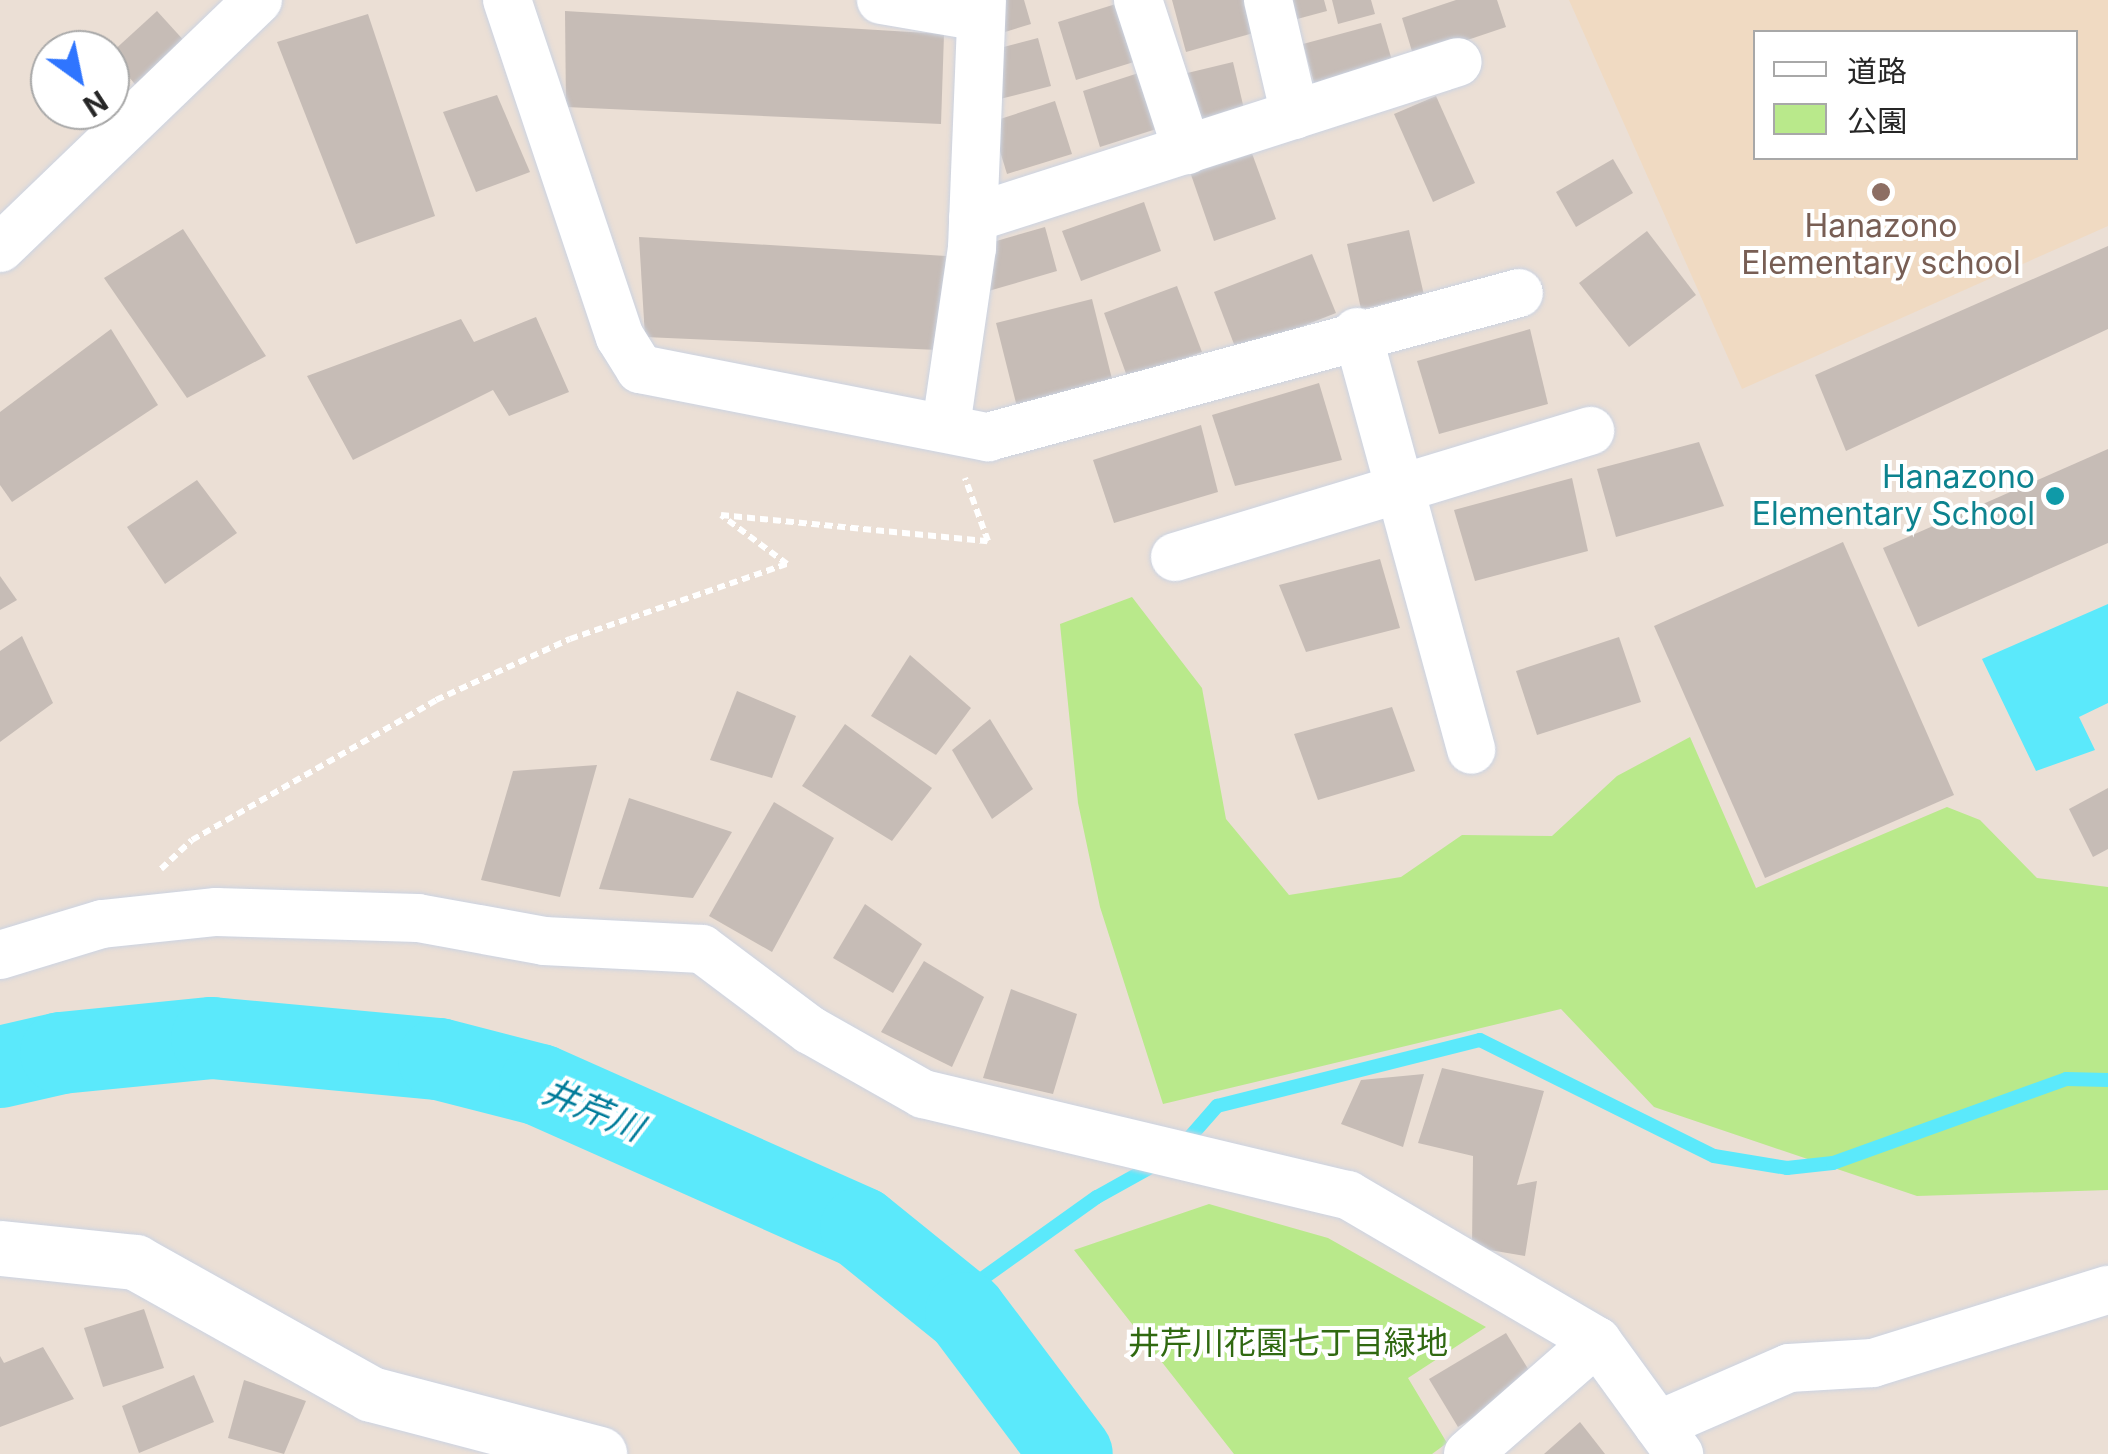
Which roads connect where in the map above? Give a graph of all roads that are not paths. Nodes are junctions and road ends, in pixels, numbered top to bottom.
1 (258, 0) edge
2 (506, 0) edge
3 (880, 0) edge
4 (1138, 0) edge
5 (1268, 0) edge
6 (981, 9) edge
7 (1458, 62) dead end
8 (1295, 115) junction
9 (1187, 150) junction
10 (973, 218) junction
11 (0, 248) edge
12 (1519, 293) dead end
13 (1357, 332) junction
14 (946, 426) junction
15 (1590, 431) dead end
16 (1399, 486) junction
17 (1175, 556) dead end
18 (1471, 750) dead end
19 (0, 955) edge
20 (0, 1248) edge
21 (2108, 1290) edge
22 (1598, 1341) junction
23 (1668, 1440) edge
24 (599, 1454) edge
25 (1468, 1454) edge

1 - 11 street
2 - 14 street
3 - 6 street
4 - 9 street
5 - 8 street
6 - 10 street
7 - 8 street
8 - 9 street
9 - 10 street
10 - 14 street
12 - 13 street
13 - 14 street
13 - 16 street
15 - 16 street
16 - 17 street
16 - 18 street
19 - 22 street
20 - 24 main road
21 - 23 street
22 - 23 street
22 - 25 street

